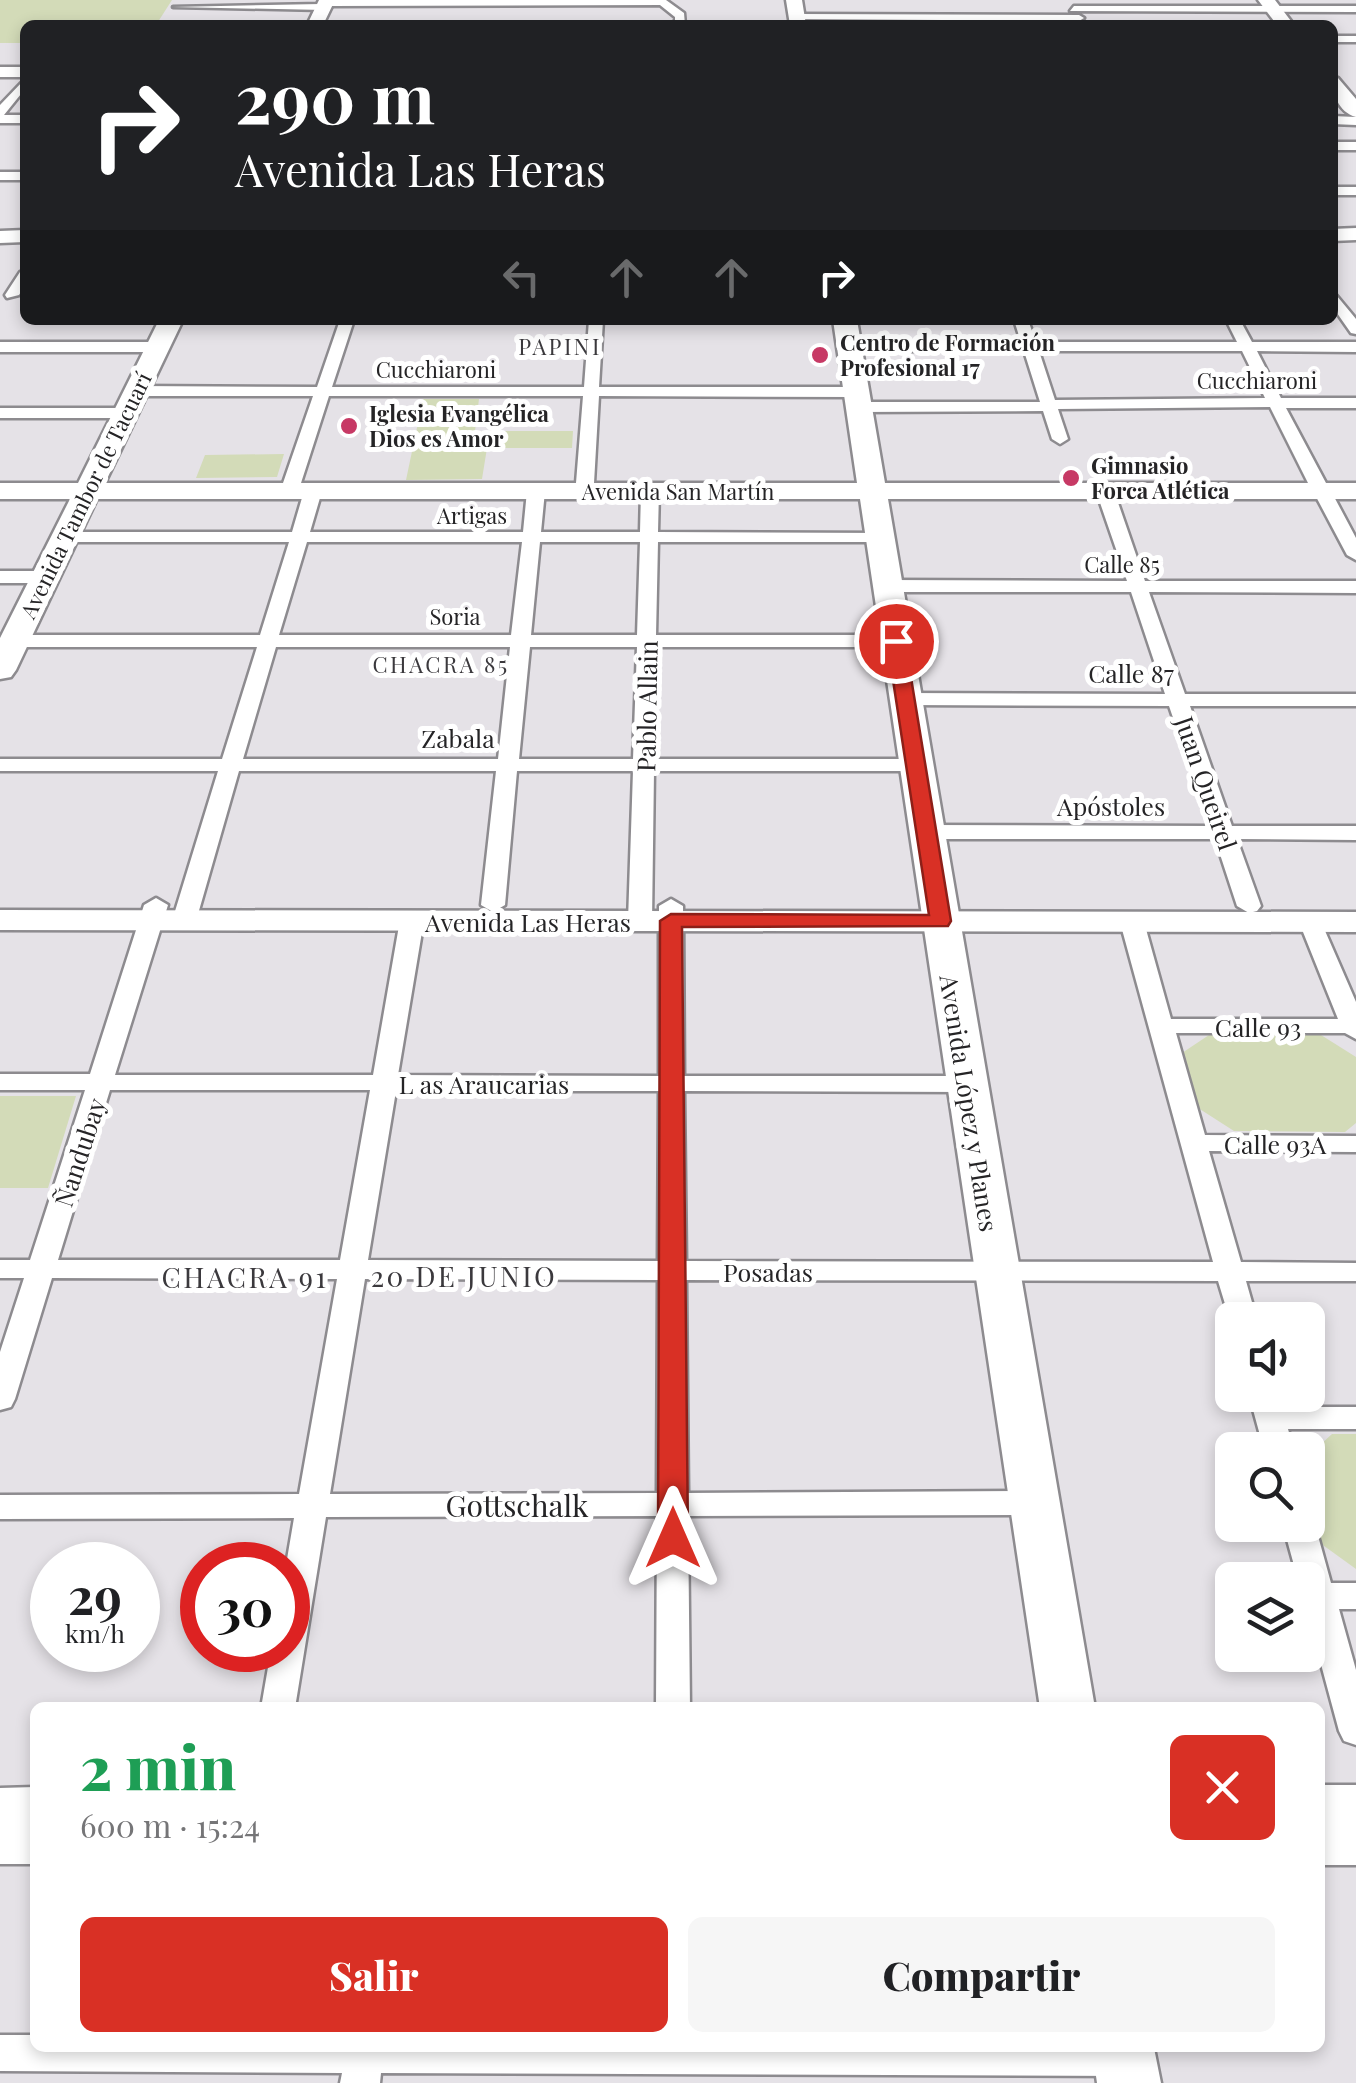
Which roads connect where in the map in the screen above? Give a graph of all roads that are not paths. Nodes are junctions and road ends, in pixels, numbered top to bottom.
1 (661, 1) edge
2 (325, 3) edge
3 (215, 4) edge
4 (1270, 5) edge
5 (178, 7) dead end
6 (1356, 9) edge
7 (1076, 13) edge
8 (796, 14) edge
9 (680, 20) edge
10 (919, 20) edge
11 (957, 20) edge
12 (20, 89) edge
13 (1338, 90) edge
14 (1355, 111) edge
15 (0, 116) edge
16 (20, 283) edge
17 (12, 295) dead end
18 (1338, 295) edge
19 (169, 325) edge
20 (345, 325) edge
21 (596, 325) edge
22 (846, 325) edge
23 (1023, 325) edge
24 (1236, 325) edge
25 (1356, 330) edge
26 (849, 346) junction
27 (1030, 346) junction
28 (0, 347) edge
29 (158, 347) junction
30 (1247, 347) junction
31 (1356, 347) edge
32 (324, 391) junction
33 (592, 392) junction
34 (857, 399) junction
35 (130, 402) junction
36 (1277, 403) junction
37 (1356, 403) edge
38 (1048, 406) junction
39 (0, 413) edge
40 (1060, 439) dead end
41 (0, 483) edge
42 (585, 483) junction
43 (1356, 483) edge
44 (88, 487) junction
45 (303, 487) junction
46 (871, 487) junction
47 (1320, 487) junction
48 (1105, 490) junction
49 (0, 491) edge
50 (536, 491) junction
51 (650, 491) junction
52 (1356, 491) edge
53 (65, 537) junction
54 (532, 537) junction
55 (649, 537) junction
56 (879, 537) junction
57 (300, 538) junction
58 (1356, 554) edge
59 (0, 577) edge
60 (45, 577) junction
61 (887, 586) junction
62 (1138, 586) junction
63 (1356, 587) edge
64 (520, 641) junction
65 (647, 641) junction
66 (896, 641) junction
67 (268, 642) junction
68 (4, 661) edge
69 (905, 699) junction
70 (1178, 699) junction
71 (1356, 700) edge
72 (0, 764) edge
73 (508, 764) junction
74 (644, 764) junction
75 (916, 764) junction
76 (231, 765) junction
77 (926, 832) junction
78 (1224, 832) junction
79 (1356, 833) edge
80 (0, 905) edge
81 (493, 906) junction
82 (1249, 906) junction
83 (1356, 907) edge
84 (170, 913) junction
85 (656, 913) junction
86 (939, 914) junction
87 (0, 920) edge
88 (412, 920) junction
89 (1132, 922) junction
90 (1312, 922) junction
91 (1356, 922) edge
92 (1162, 1026) junction
93 (1355, 1029) edge
94 (0, 1082) edge
95 (101, 1082) junction
96 (385, 1083) junction
97 (672, 1084) junction
98 (968, 1084) junction
99 (1194, 1143) junction
100 (1356, 1144) edge
101 (0, 1269) edge
102 (41, 1269) junction
103 (353, 1270) junction
104 (672, 1271) junction
105 (998, 1272) junction
106 (1230, 1272) junction
107 (1356, 1272) edge
108 (1238, 1302) edge
109 (0, 1399) edge
110 (1307, 1412) edge
111 (1356, 1418) edge
112 (1035, 1503) junction
113 (673, 1505) junction
114 (313, 1506) junction
115 (0, 1507) edge
116 (1325, 1596) edge
117 (1356, 1596) edge
118 (1325, 1618) edge
119 (279, 1702) edge
120 (673, 1702) edge
121 (1067, 1702) edge
122 (1356, 1731) edge
123 (1325, 1806) edge
124 (1356, 1806) edge
125 (30, 1808) edge
126 (0, 1809) edge
127 (0, 1842) edge
128 (30, 1842) edge
129 (1325, 1843) edge
130 (1356, 1843) edge
131 (0, 2053) edge
132 (363, 2061) edge
133 (856, 2063) edge
134 (1126, 2063) edge

1 - 2 street
1 - 9 street
2 - 3 street
3 - 5 street
4 - 6 street
4 - 7 street
7 - 11 street
8 - 10 street
12 - 15 street
13 - 14 main road
16 - 17 street
18 - 25 street
19 - 29 main road, Avenida Tambor de Tacuarí
20 - 32 street, Ñandubay
21 - 33 street
22 - 26 main road, Avenida López y Planes
23 - 27 street
24 - 30 street
26 - 27 street
26 - 34 main road, Avenida López y Planes
27 - 30 street
27 - 38 street
28 - 29 street
29 - 35 main road, Avenida Tambor de Tacuarí
30 - 31 street
30 - 36 street
32 - 33 street, Cucchiaroni
32 - 35 street, Cucchiaroni
32 - 45 street, Ñandubay
33 - 34 street, Cucchiaroni
33 - 42 street
34 - 38 street, Cucchiaroni
34 - 46 main road, Avenida López y Planes
35 - 39 street, Cucchiaroni
35 - 44 main road, Avenida Tambor de Tacuarí
36 - 37 street, Cucchiaroni
36 - 38 street, Cucchiaroni
36 - 47 street
38 - 40 street
41 - 44 main road, Avenida San Martín
42 - 45 main road, Avenida San Martín
42 - 46 main road, Avenida San Martín
43 - 47 main road, Avenida San Martín
44 - 45 main road, Avenida San Martín
44 - 49 main road, Avenida San Martín
44 - 53 main road, Avenida Tambor de Tacuarí
45 - 50 main road, Avenida San Martín
45 - 57 street, Ñandubay
46 - 47 main road, Avenida San Martín
46 - 48 main road, Avenida San Martín
46 - 51 main road, Avenida San Martín
46 - 56 main road, Avenida López y Planes
47 - 48 main road, Avenida San Martín
47 - 52 main road, Avenida San Martín
47 - 58 street
48 - 62 street, Juan Queirel
50 - 51 main road, Avenida San Martín
50 - 54 street
51 - 55 street, Pablo Allain
53 - 57 street, Artigas
53 - 60 main road, Avenida Tambor de Tacuarí
54 - 55 street, Artigas
54 - 57 street, Artigas
54 - 64 street
55 - 56 street, Artigas
55 - 65 street, Pablo Allain
56 - 61 main road, Avenida López y Planes
57 - 67 street, Ñandubay
59 - 60 street
60 - 68 main road, Avenida Tambor de Tacuarí
61 - 62 street, Calle 85
61 - 66 main road, Avenida López y Planes
62 - 63 street, Calle 85
62 - 70 street, Juan Queirel
64 - 65 street, Soria
64 - 67 street, Soria
64 - 73 street
65 - 66 street, Soria
65 - 74 street, Pablo Allain
66 - 69 main road, Avenida López y Planes
67 - 68 street, Soria
67 - 76 street, Ñandubay
69 - 70 street, Calle 87
69 - 75 main road, Avenida López y Planes
70 - 71 street, Calle 87
70 - 78 street, Juan Queirel
72 - 76 street, Zabala
73 - 74 street, Zabala
73 - 76 street, Zabala
73 - 81 street
74 - 75 street, Zabala
74 - 85 street, Pablo Allain
75 - 77 main road, Avenida López y Planes
76 - 84 street, Ñandubay
77 - 78 street, Apóstoles
77 - 86 main road, Avenida López y Planes
78 - 79 street, Apóstoles
78 - 82 street, Juan Queirel
80 - 84 main road, Avenida Las Heras
81 - 84 main road, Avenida Las Heras
81 - 85 main road, Avenida Las Heras
82 - 83 main road, Avenida Las Heras
82 - 86 main road, Avenida Las Heras
84 - 87 main road, Avenida Las Heras
84 - 88 main road, Avenida Las Heras
84 - 95 street, Ñandubay
85 - 86 main road, Avenida Las Heras
85 - 88 main road, Avenida Las Heras
85 - 97 street, Pablo Allain
86 - 89 main road, Avenida Las Heras
86 - 98 main road, Avenida López y Planes
88 - 96 street
89 - 90 main road, Avenida Las Heras
89 - 92 street
90 - 91 main road, Avenida Las Heras
90 - 93 street
92 - 93 street, Calle 93
92 - 99 street
94 - 95 street, L as Araucarias
95 - 96 street, L as Araucarias
95 - 102 street, Ñandubay
96 - 97 street, L as Araucarias
96 - 103 street
97 - 98 street, L as Araucarias
97 - 104 street, Pablo Allain
98 - 105 main road, Avenida López y Planes
99 - 100 street, Calle 93A
99 - 106 street
101 - 102 street, Posadas
102 - 103 street, Posadas
102 - 109 street, Ñandubay
103 - 104 street, Posadas
103 - 114 street
104 - 105 street, Posadas
104 - 113 street, Pablo Allain
105 - 106 street, Posadas
105 - 112 main road, Avenida López y Planes
106 - 107 street, Posadas
106 - 108 street
110 - 111 street
112 - 113 street, Gottschalk
112 - 121 main road, Avenida López y Planes
113 - 114 street, Gottschalk
113 - 120 street, Pablo Allain
114 - 115 street, Gottschalk
114 - 119 street
116 - 117 street
118 - 122 street
123 - 124 main road
125 - 126 main road
127 - 128 main road
129 - 130 main road
131 - 132 street
132 - 133 street
133 - 134 street

